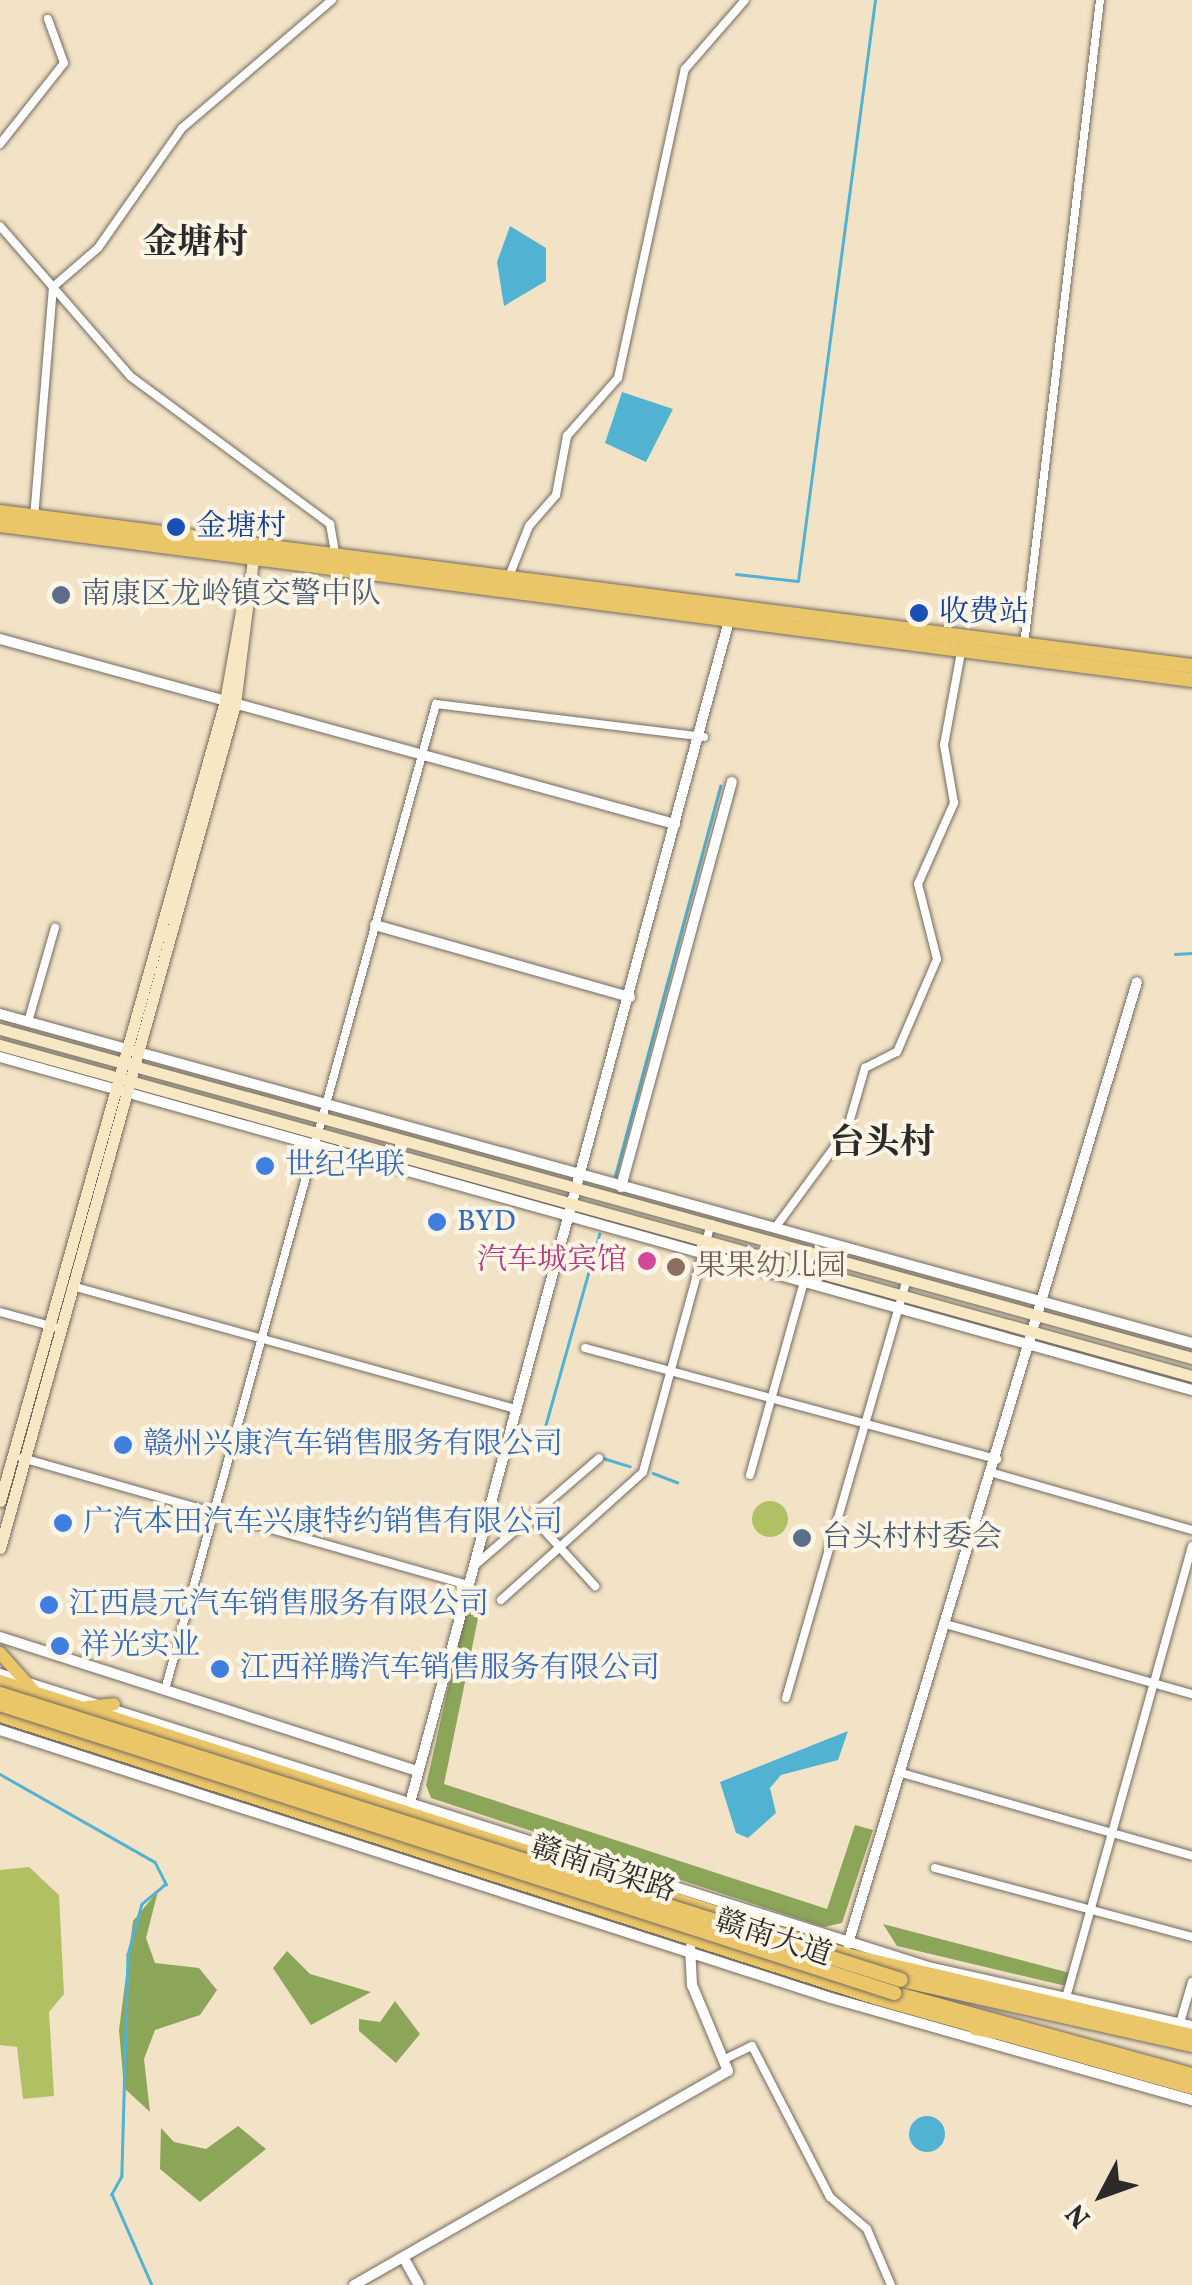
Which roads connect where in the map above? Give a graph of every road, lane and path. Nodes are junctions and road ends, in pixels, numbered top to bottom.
1 (332, 0) edge
2 (745, 0) edge
3 (1100, 0) edge
4 (48, 19) dead end
5 (0, 144) edge
6 (0, 226) edge
7 (53, 287) junction
8 (0, 512) edge
9 (34, 519) junction
10 (0, 526) edge
11 (251, 554) junction
12 (336, 557) junction
13 (508, 578) junction
14 (730, 615) junction
15 (0, 640) edge
16 (1024, 646) junction
17 (961, 652) junction
18 (1192, 666) edge
19 (1192, 680) edge
20 (230, 702) junction
21 (704, 737) junction
22 (422, 755) junction
23 (732, 782) dead end
24 (675, 824) junction
25 (375, 925) junction
26 (55, 928) dead end
27 (1137, 982) dead end
28 (630, 997) junction
29 (0, 1014) edge
30 (28, 1022) junction
31 (0, 1029) edge
32 (0, 1045) edge
33 (122, 1048) junction
34 (138, 1052) junction
35 (0, 1057) edge
36 (118, 1062) junction
37 (134, 1066) junction
38 (112, 1082) junction
39 (128, 1087) junction
40 (323, 1112) junction
41 (316, 1139) junction
42 (583, 1178) junction
43 (621, 1188) junction
44 (579, 1192) junction
45 (714, 1212) junction
46 (573, 1213) junction
47 (775, 1228) junction
48 (709, 1232) junction
49 (816, 1240) junction
50 (702, 1256) junction
51 (810, 1260) junction
52 (910, 1266) junction
53 (803, 1285) junction
54 (72, 1286) junction
55 (905, 1286) junction
56 (1043, 1302) junction
57 (898, 1308) junction
58 (0, 1312) edge
59 (1037, 1323) junction
60 (54, 1327) junction
61 (261, 1338) junction
62 (1192, 1344) edge
63 (1031, 1346) junction
64 (585, 1348) dead end
65 (1192, 1358) edge
66 (670, 1371) junction
67 (1192, 1376) edge
68 (1192, 1390) edge
69 (772, 1399) junction
70 (516, 1409) junction
71 (865, 1424) junction
72 (19, 1457) junction
73 (599, 1458) dead end
74 (997, 1459) junction
75 (993, 1473) junction
76 (750, 1474) dead end
77 (0, 1502) edge
78 (214, 1512) junction
79 (534, 1519) junction
80 (1192, 1530) edge
81 (559, 1546) junction
82 (1192, 1546) edge
83 (0, 1548) edge
84 (470, 1569) junction
85 (465, 1584) junction
86 (596, 1586) dead end
87 (502, 1600) dead end
88 (949, 1625) junction
89 (0, 1637) edge
90 (0, 1653) edge
91 (18, 1675) junction
92 (0, 1678) edge
93 (1155, 1683) junction
94 (165, 1690) junction
95 (35, 1691) junction
96 (0, 1694) edge
97 (1192, 1694) edge
98 (786, 1698) dead end
99 (0, 1704) edge
100 (114, 1704) junction
101 (82, 1708) junction
102 (0, 1716) edge
103 (0, 1730) edge
104 (418, 1771) junction
105 (905, 1774) junction
106 (410, 1803) junction
107 (1115, 1834) junction
108 (1192, 1856) edge
109 (935, 1868) dead end
110 (1094, 1911) junction
111 (1192, 1937) edge
112 (796, 1939) junction
113 (690, 1948) junction
114 (848, 1948) junction
115 (885, 1963) junction
116 (788, 1971) junction
117 (1192, 1982) edge
118 (897, 1986) junction
119 (834, 1992) junction
120 (1067, 1994) junction
121 (874, 1998) junction
122 (1084, 2007) joint
123 (1186, 2024) edge
124 (975, 2028) junction
125 (1050, 2040) junction
126 (1187, 2040) edge
127 (729, 2056) junction
128 (1192, 2075) edge
129 (1192, 2088) edge
130 (1192, 2100) edge
131 (406, 2262) junction
132 (354, 2285) edge
133 (419, 2285) edge
134 (891, 2285) edge

1 - 7 street
2 - 13 street
3 - 16 street
4 - 5 street
6 - 7 street
7 - 9 street
7 - 12 street
8 - 9 highway
9 - 11 highway
10 - 11 highway
11 - 12 highway
11 - 14 highway
11 - 20 main road
12 - 13 highway
13 - 14 highway
14 - 16 highway
14 - 17 highway
14 - 21 street
15 - 20 street
16 - 18 highway
17 - 19 highway
17 - 47 street
20 - 22 street
20 - 33 main road
20 - 34 main road
21 - 22 street
21 - 24 street
22 - 24 street
22 - 25 street
23 - 43 street
24 - 28 street
25 - 28 street
25 - 40 street
26 - 30 street
27 - 56 street
28 - 42 street
29 - 30 street
30 - 33 street
31 - 36 main road
32 - 38 main road
33 - 34 street
33 - 36 main road
34 - 37 main road
34 - 40 street
35 - 38 street
36 - 37 main road
36 - 38 main road
37 - 39 main road
37 - 40 main road
38 - 39 main road
38 - 60 main road
39 - 41 main road
39 - 54 main road
40 - 41 street
40 - 42 street
40 - 44 main road
41 - 46 main road
41 - 61 street
42 - 43 street
42 - 44 street
43 - 45 street
44 - 46 street
44 - 48 main road
45 - 47 street
45 - 48 street
46 - 48 main road
46 - 50 street
46 - 70 street
47 - 49 street
48 - 50 street
48 - 51 main road
49 - 51 street
49 - 52 street
50 - 53 street
50 - 66 street
51 - 53 street
51 - 55 main road
52 - 55 street
52 - 56 street
53 - 57 street
53 - 69 street
54 - 60 main road
54 - 61 street
55 - 57 street
55 - 59 main road
56 - 59 street
56 - 62 street
57 - 63 street
57 - 71 street
58 - 60 street
59 - 63 street
59 - 65 main road
59 - 67 main road
60 - 72 main road
61 - 70 street
61 - 78 street
63 - 68 street
63 - 74 street
64 - 66 street
66 - 69 street
66 - 81 street
69 - 71 street
69 - 76 street
70 - 84 street
71 - 74 street
71 - 98 street
72 - 77 main road
72 - 78 street
72 - 83 main road
73 - 79 street
74 - 75 street
75 - 80 street
75 - 88 street
78 - 85 street
78 - 94 street
79 - 81 street
79 - 84 street
81 - 86 street
81 - 87 street
82 - 93 street
84 - 85 street
85 - 104 street
88 - 93 street
88 - 105 street
89 - 94 street
90 - 91 main road
91 - 92 street
91 - 95 main road
91 - 100 street
92 - 95 main road, 赣南大道
93 - 97 street
93 - 107 street
94 - 104 street
95 - 101 main road, 赣南大道
96 - 118 highway, 赣南高架路, bridge
99 - 118 highway, 赣南高架路, bridge
100 - 101 main road
100 - 106 street
101 - 112 main road, 赣南大道
102 - 116 main road, 赣南大道
103 - 113 street
104 - 106 street
105 - 107 street
105 - 114 street
106 - 114 street
107 - 108 street
107 - 110 street
109 - 110 street
110 - 111 street
110 - 120 street
112 - 114 main road, 赣南大道
112 - 116 main road
113 - 119 street
113 - 127 street
114 - 115 main road, 赣南大道
114 - 119 street
114 - 120 street
115 - 121 main road
115 - 122 main road, 赣南大道
116 - 119 main road, 赣南大道
117 - 123 street
118 - 125 highway, 赣南高架路
118 - 126 highway, 赣南高架路
119 - 121 main road, 赣南大道
119 - 130 street
120 - 123 street
121 - 124 main road, 赣南大道
122 - 126 highway
124 - 125 highway
124 - 129 main road, 赣南大道
125 - 128 highway, 赣南高架路
127 - 131 street
127 - 134 street
131 - 132 street
131 - 133 street

